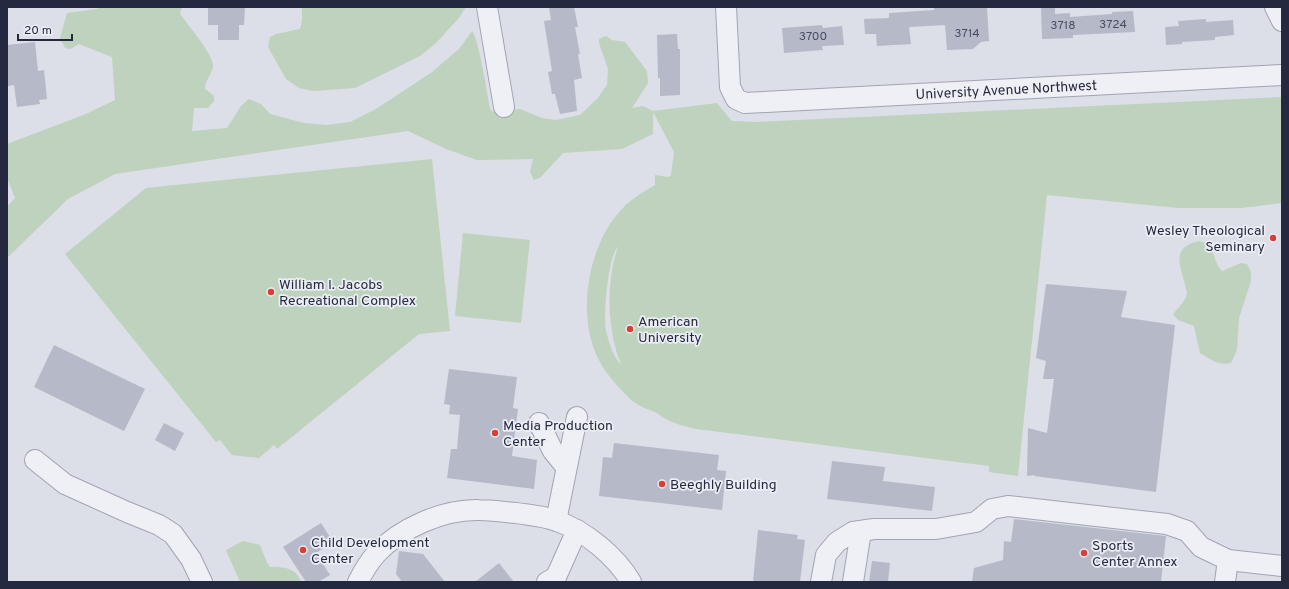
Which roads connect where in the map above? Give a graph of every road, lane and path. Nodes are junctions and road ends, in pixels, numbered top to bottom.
1 (487, 7) edge
2 (726, 7) edge
3 (1274, 7) edge
4 (1282, 21) edge
5 (1282, 75) edge
6 (504, 106) dead end
7 (577, 417) dead end
8 (539, 423) dead end
9 (35, 460) dead end
10 (566, 467) junction
11 (556, 521) junction
12 (577, 530) junction
13 (861, 531) junction
14 (1228, 560) junction
15 (1282, 566) edge
16 (202, 582) edge
17 (358, 582) edge
18 (547, 582) edge
19 (631, 582) edge
20 (821, 582) edge
21 (854, 582) edge
22 (1226, 582) edge

1 - 6 street
2 - 5 street, University Avenue Northwest
3 - 4 street
7 - 10 street
8 - 10 street
9 - 16 street
10 - 11 street
11 - 12 street
11 - 17 street
12 - 18 street
12 - 19 street
13 - 14 street
13 - 20 street
13 - 21 street
14 - 15 street
14 - 22 street

